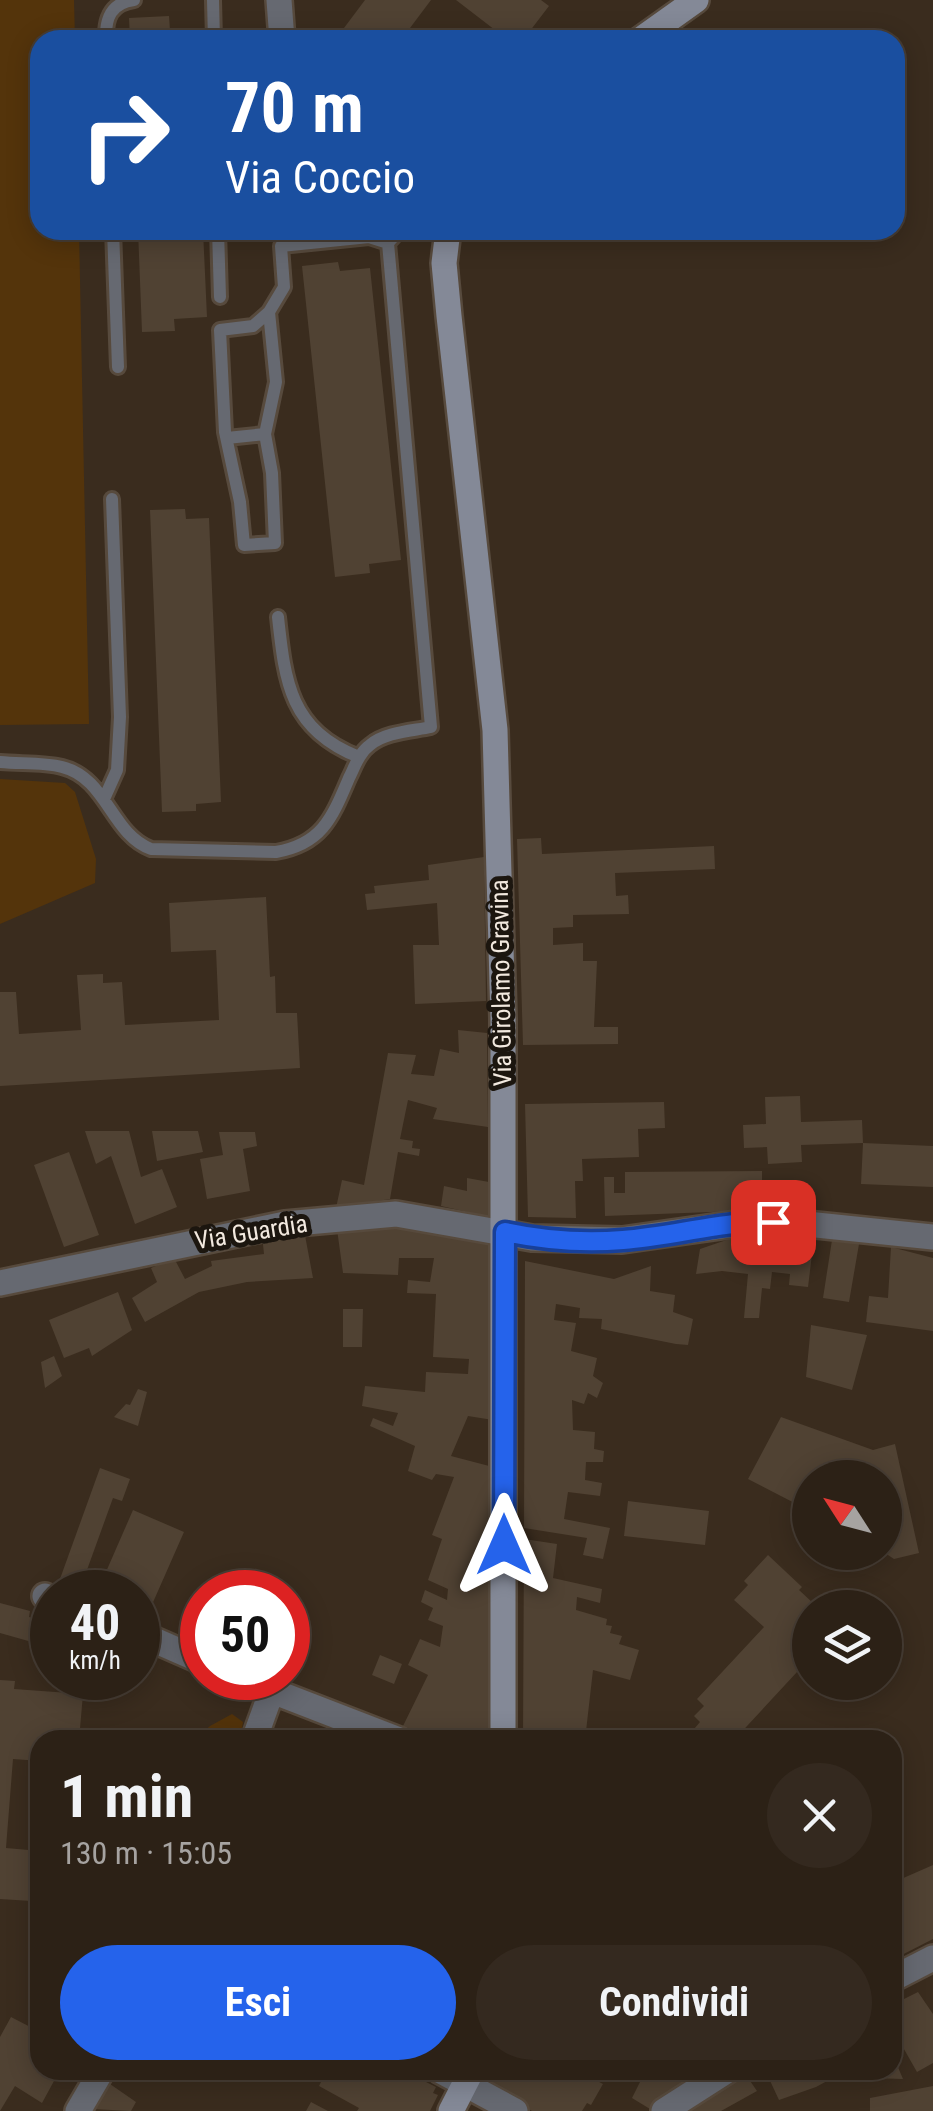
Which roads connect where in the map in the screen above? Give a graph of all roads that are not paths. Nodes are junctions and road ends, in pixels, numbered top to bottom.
1 (134, 0) edge
2 (213, 0) edge
3 (696, 0) edge
4 (283, 3) edge
5 (105, 30) edge
6 (214, 30) edge
7 (282, 30) edge
8 (654, 30) edge
9 (113, 240) edge
10 (218, 240) edge
11 (340, 240) edge
12 (379, 240) edge
13 (391, 240) edge
14 (447, 240) edge
15 (388, 243) junction
16 (220, 297) dead end
17 (270, 312) junction
18 (118, 367) dead end
19 (265, 434) junction
20 (226, 438) junction
21 (112, 500) dead end
22 (278, 616) dead end
23 (358, 757) junction
24 (0, 762) edge
25 (104, 800) junction
26 (505, 1232) junction
27 (933, 1237) edge
28 (0, 1284) edge
29 (268, 1700) edge
30 (292, 1700) edge
31 (258, 1730) edge
32 (372, 1730) edge
33 (503, 1730) edge
34 (933, 1958) edge
35 (902, 1974) edge
36 (96, 2080) edge
37 (467, 2080) edge
38 (473, 2080) edge
39 (712, 2080) edge
40 (78, 2111) edge
41 (451, 2111) edge
42 (516, 2111) edge
43 (664, 2111) edge

1 - 5 lane
2 - 6 lane
3 - 8 main road
4 - 7 street
9 - 18 lane
10 - 16 lane
11 - 17 lane
12 - 15 lane
13 - 15 lane
14 - 26 main road, Via Girolamo Gravina
15 - 23 lane
17 - 19 lane
17 - 20 lane
19 - 20 lane
19 - 20 lane
21 - 25 lane
22 - 23 lane
23 - 25 lane
24 - 25 lane
26 - 27 street, Via Guardia
26 - 28 street, Via Guardia
26 - 33 main road, Via Girolamo Gravina
29 - 31 street
30 - 32 street
34 - 35 street
36 - 40 street
37 - 41 main road
38 - 42 street
39 - 43 street

